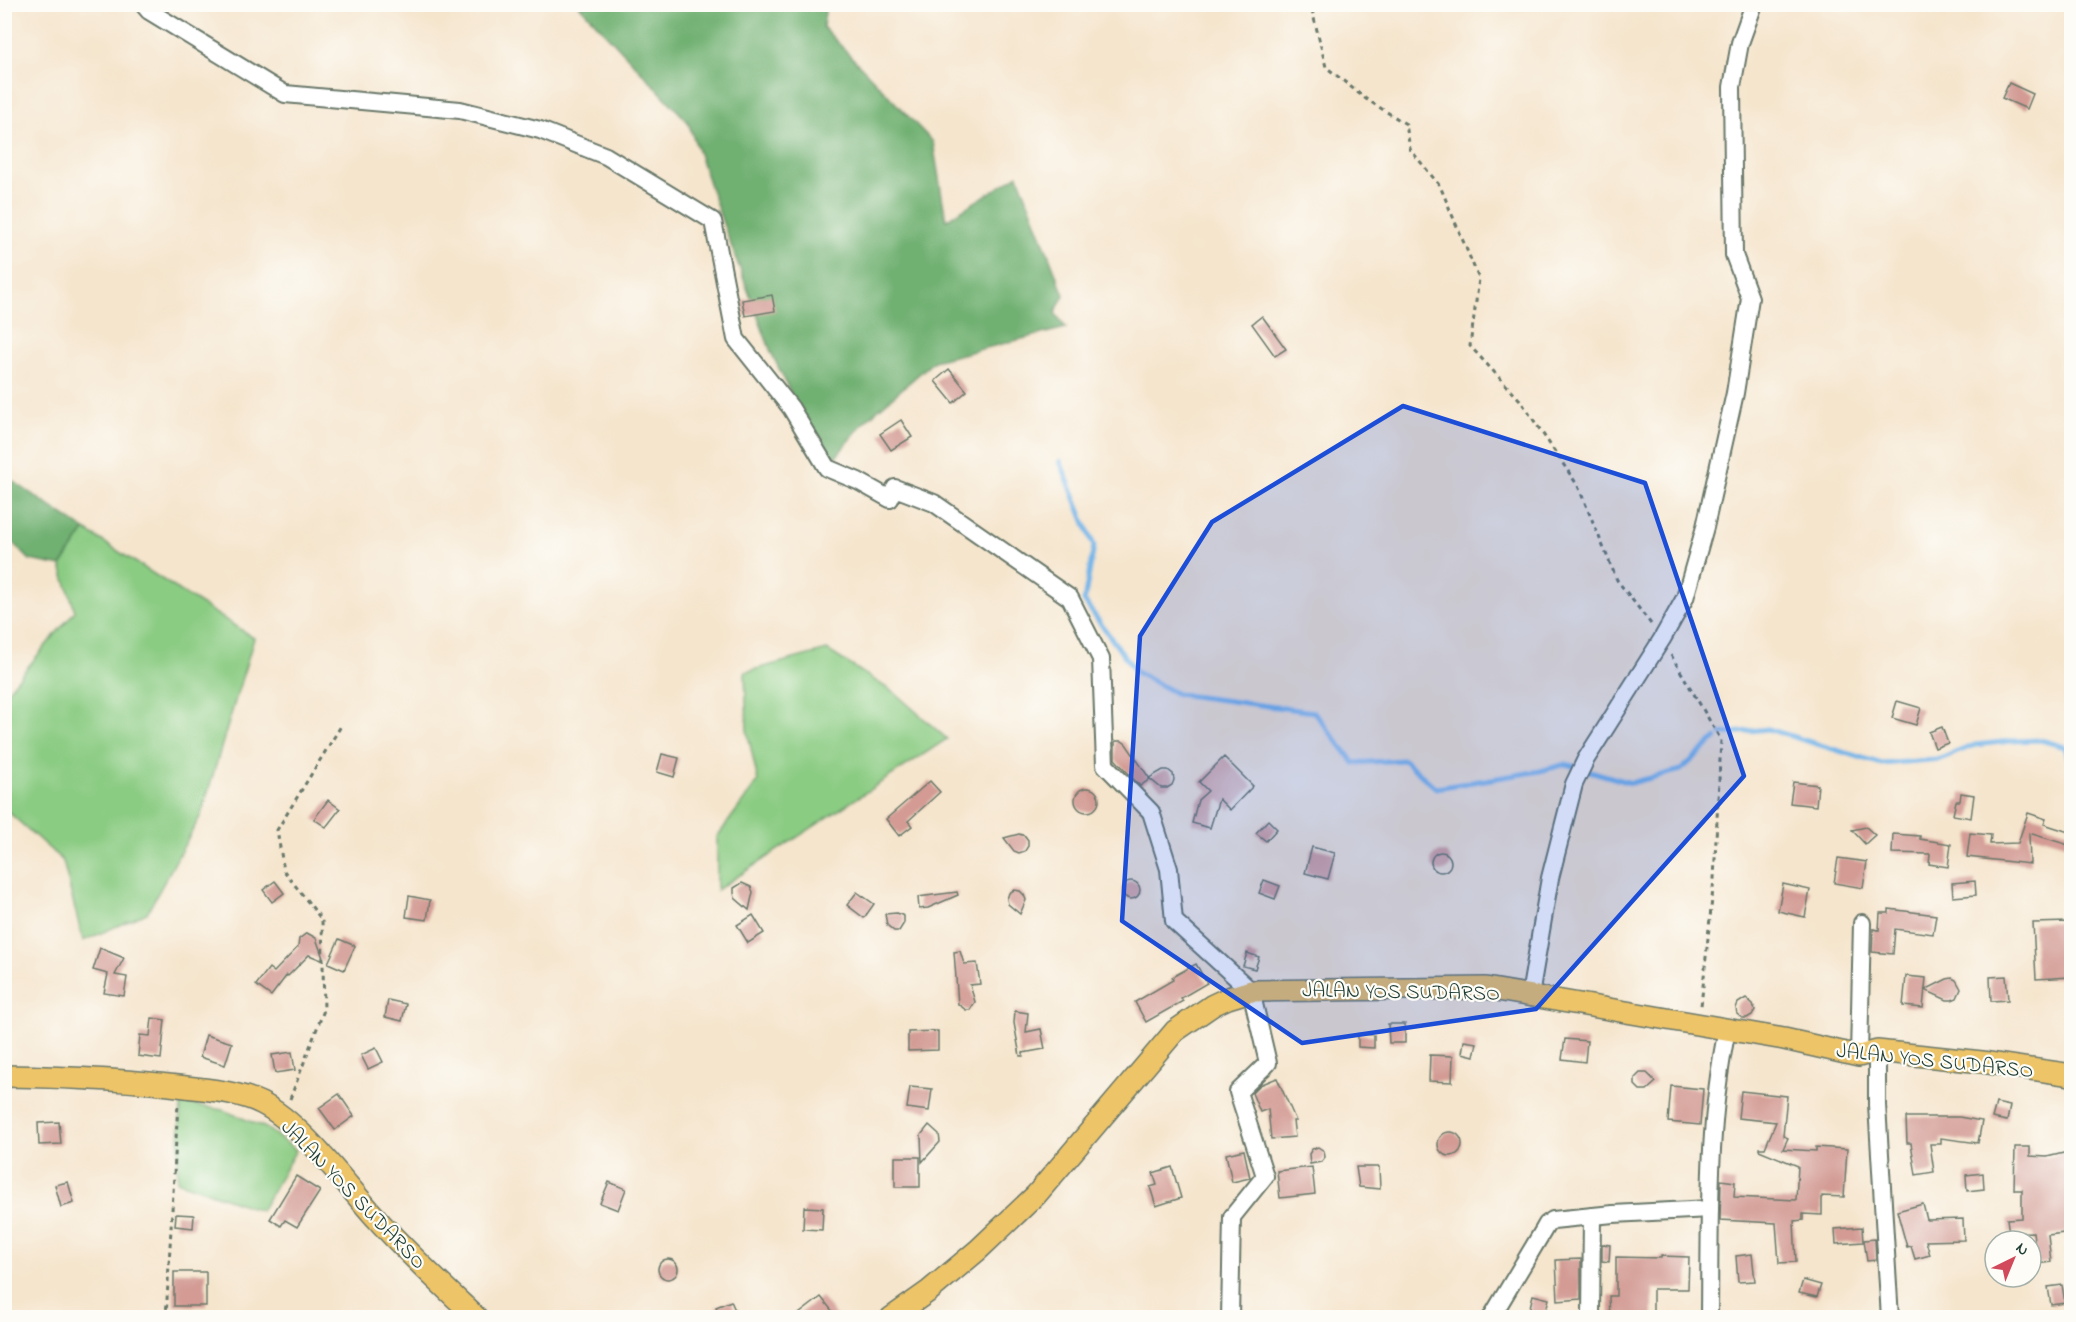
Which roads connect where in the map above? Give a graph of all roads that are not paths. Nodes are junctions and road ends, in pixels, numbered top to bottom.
1 (143, 4) edge
2 (1754, 4) edge
3 (1862, 923) dead end
4 (1251, 991) junction
5 (1530, 995) junction
6 (1727, 1030) junction
7 (1868, 1053) junction
8 (2072, 1075) edge
9 (4, 1076) edge
10 (1710, 1209) junction
11 (1592, 1216) junction
12 (477, 1317) edge
13 (891, 1317) edge
14 (1230, 1317) edge
15 (1491, 1317) edge
16 (1591, 1317) edge
17 (1709, 1317) edge
18 (1890, 1317) edge

1 - 4 street
2 - 5 street
3 - 7 street
4 - 5 main road, JALAN YOS SUDARSO
4 - 13 main road, JALAN YOS SUDARSO
4 - 14 street
5 - 6 main road, JALAN YOS SUDARSO
6 - 7 main road, JALAN YOS SUDARSO
6 - 10 street
7 - 8 main road, JALAN YOS SUDARSO
7 - 18 street
9 - 12 main road, JALAN YOS SUDARSO
10 - 11 street
10 - 17 street
11 - 15 street
11 - 16 street

